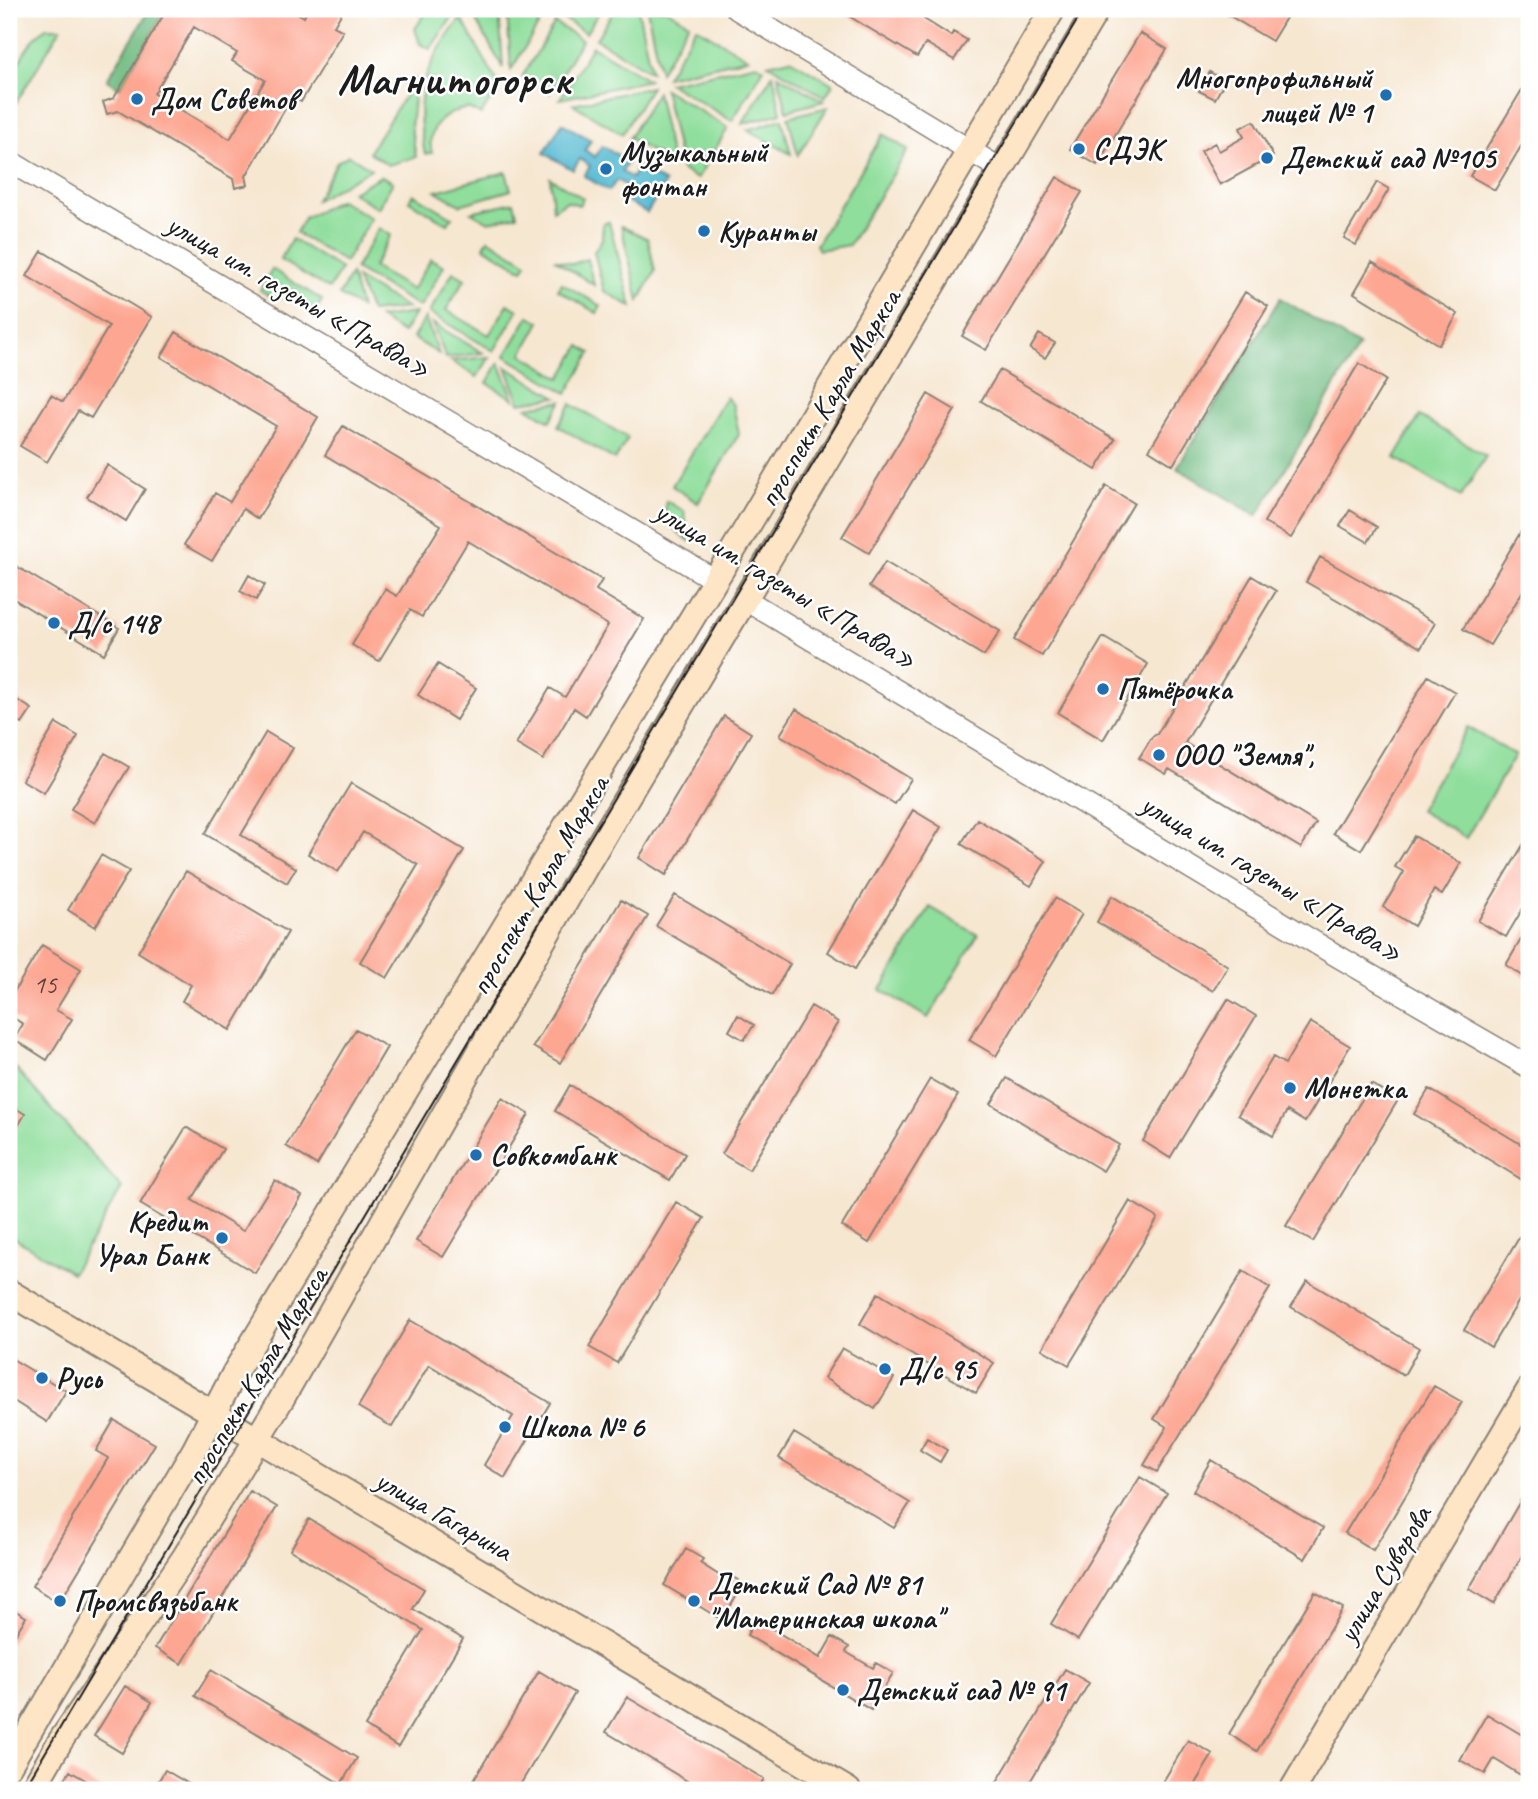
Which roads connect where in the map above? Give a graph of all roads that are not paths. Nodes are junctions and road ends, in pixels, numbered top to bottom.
1 (737, 9) edge
2 (1053, 9) edge
3 (1097, 9) edge
4 (969, 149) junction
5 (9, 162) edge
6 (1002, 170) junction
7 (715, 580) junction
8 (746, 600) junction
9 (1529, 1067) edge
10 (9, 1292) edge
11 (1529, 1390) edge
12 (212, 1415) junction
13 (256, 1440) junction
14 (9, 1766) edge
15 (32, 1790) edge
16 (848, 1790) edge
17 (1292, 1790) edge

1 - 4 street
2 - 4 main road, проспект Карла Маркса
3 - 6 main road, проспект Карла Маркса
4 - 6 street
4 - 7 main road, проспект Карла Маркса
5 - 7 street, улица им. газеты «Правда»
6 - 8 main road, проспект Карла Маркса
7 - 8 main road, улица им. газеты «Правда»
7 - 12 main road, проспект Карла Маркса
8 - 9 street, улица им. газеты «Правда»
8 - 13 main road, проспект Карла Маркса
10 - 12 main road, улица Гагарина
11 - 17 main road, улица Суворова
12 - 13 main road, улица Гагарина
12 - 14 main road, проспект Карла Маркса
13 - 15 main road, проспект Карла Маркса
13 - 16 main road, улица Гагарина

